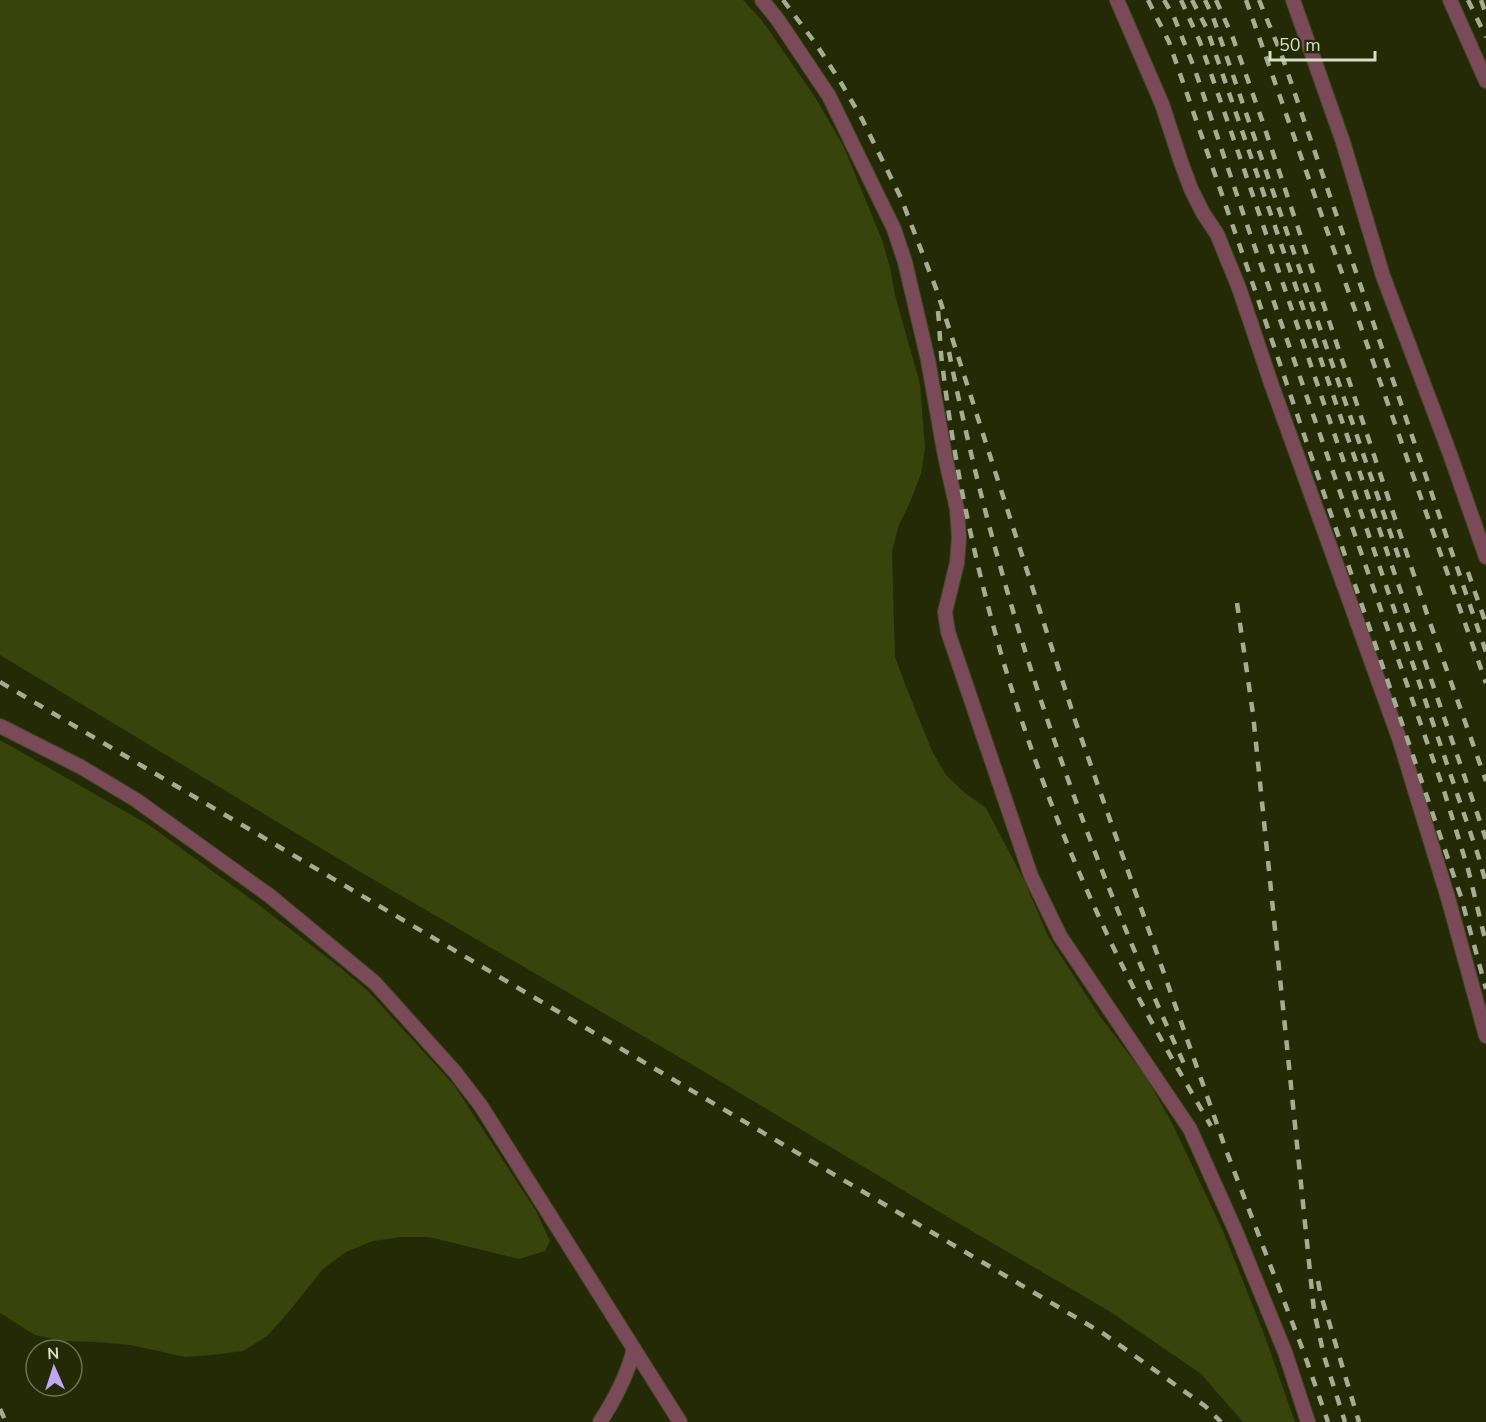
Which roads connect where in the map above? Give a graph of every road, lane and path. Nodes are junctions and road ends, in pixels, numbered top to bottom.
1 (762, 0) edge
2 (1117, 0) edge
3 (1293, 0) edge
4 (1450, 0) edge
5 (1486, 81) edge
6 (1486, 557) edge
7 (0, 726) edge
8 (1486, 1036) edge
9 (634, 1349) junction
10 (600, 1422) edge
11 (680, 1422) edge
12 (1308, 1422) edge

1 - 12 lane
2 - 8 lane
3 - 6 lane
4 - 5 lane
7 - 9 lane
9 - 10 lane
9 - 11 lane

